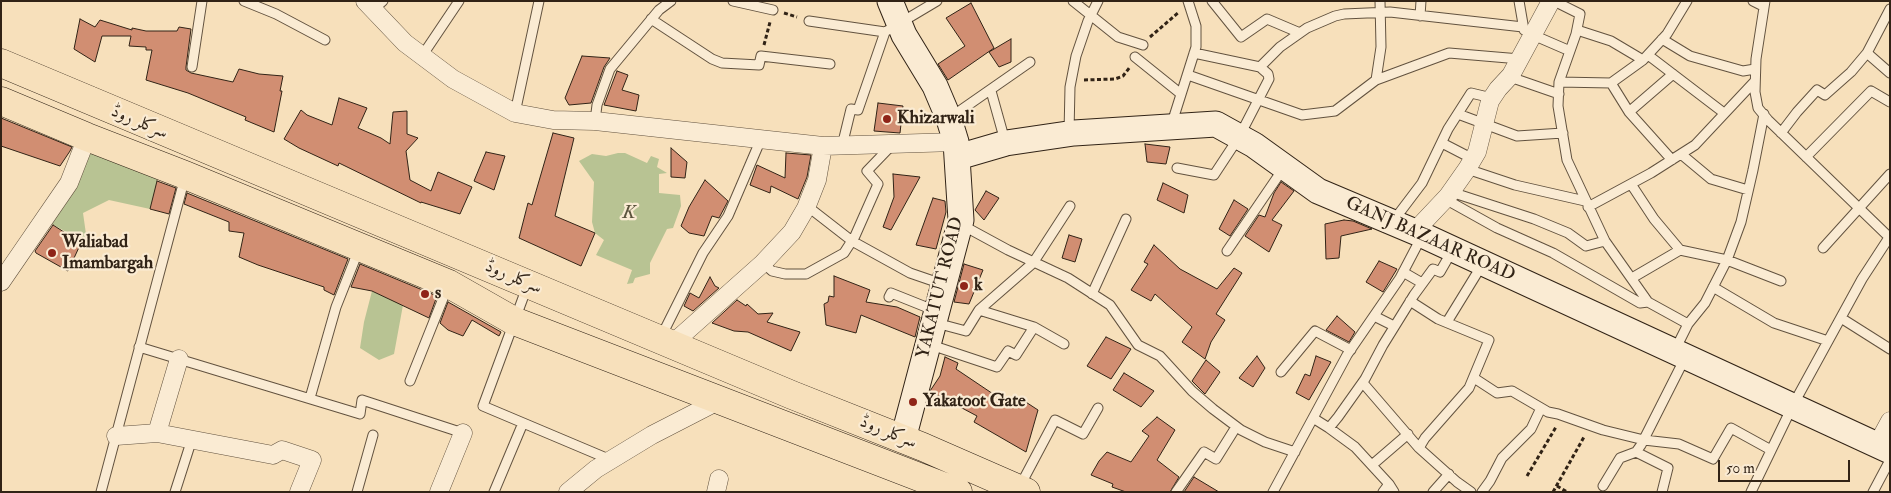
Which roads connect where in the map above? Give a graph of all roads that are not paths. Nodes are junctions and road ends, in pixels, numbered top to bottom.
1 (202, 1) edge
2 (459, 1) edge
3 (539, 1) edge
4 (671, 1) edge
5 (733, 1) edge
6 (938, 1) edge
7 (1073, 1) edge
8 (1098, 1) edge
9 (1212, 1) edge
10 (1380, 1) edge
11 (1421, 1) edge
12 (1519, 1) edge
13 (1553, 1) edge
14 (1687, 1) edge
15 (1753, 1) edge
16 (250, 2) edge
17 (1192, 2) edge
18 (373, 4) edge
19 (1764, 4) edge
20 (1890, 9) edge
21 (773, 10) road end
22 (1380, 12) junction
23 (1091, 16) junction
24 (1420, 16) junction
25 (891, 19) edge
26 (652, 20) junction
27 (809, 20) road end
28 (1577, 30) junction
29 (1300, 33) junction
30 (1662, 39) junction
31 (325, 40) dead end
32 (1526, 41) junction
33 (1142, 46) dead end
34 (1570, 51) junction
35 (1194, 53) junction
36 (1866, 53) junction
37 (422, 56) junction
38 (1135, 57) dead end
39 (1646, 58) junction
40 (1030, 62) dead end
41 (1, 63) edge
42 (830, 64) dead end
43 (1260, 67) junction
44 (192, 68) dead end
45 (1755, 69) junction
46 (1890, 73) edge
47 (1673, 74) junction
48 (1188, 75) junction
49 (1510, 77) junction
50 (1376, 80) junction
51 (1755, 80) junction
52 (1559, 82) junction
53 (1611, 83) junction
54 (991, 91) junction
55 (1181, 94) junction
56 (1559, 94) junction
57 (1492, 98) junction
58 (1258, 100) junction
59 (1, 101) edge
60 (1890, 102) edge
61 (100, 106) junction
62 (1629, 112) junction
63 (515, 113) junction
64 (1458, 114) junction
65 (1724, 114) junction
66 (1764, 114) junction
67 (949, 118) junction
68 (595, 121) junction
69 (1484, 124) junction
70 (1171, 126) junction
71 (1070, 133) junction
72 (1562, 133) junction
73 (1781, 133) junction
74 (87, 137) junction
75 (1239, 137) junction
76 (760, 140) junction
77 (1006, 143) junction
78 (1442, 143) junction
79 (893, 144) junction
80 (823, 146) junction
81 (842, 146) junction
82 (957, 149) junction
83 (1681, 154) junction
84 (1806, 156) junction
85 (1672, 160) junction
86 (1470, 164) junction
87 (1177, 168) dead end
88 (1284, 168) junction
89 (1890, 174) edge
90 (186, 175) junction
91 (1631, 184) junction
92 (1748, 190) junction
93 (1448, 196) junction
94 (1586, 204) junction
95 (807, 206) junction
96 (1070, 206) dead end
97 (1858, 208) junction
98 (1126, 219) dead end
99 (960, 223) junction
100 (1410, 230) junction
101 (1889, 236) edge
102 (852, 241) junction
103 (1605, 241) junction
104 (360, 248) junction
105 (1823, 248) dead end
106 (1454, 249) junction
107 (1680, 250) junction
108 (1226, 251) dead end
109 (1886, 251) edge
110 (1727, 260) junction
111 (763, 263) junction
112 (1033, 263) junction
113 (1484, 263) junction
114 (1403, 272) junction
115 (1632, 278) junction
116 (1781, 281) dead end
117 (1, 282) edge
118 (1422, 283) junction
119 (449, 284) junction
120 (528, 284) junction
121 (944, 284) junction
122 (1714, 287) junction
123 (1092, 294) junction
124 (889, 297) dead end
125 (1410, 301) junction
126 (1648, 302) junction
127 (979, 310) junction
128 (1374, 316) junction
129 (1841, 318) junction
130 (514, 321) junction
131 (1447, 322) junction
132 (1688, 324) junction
133 (933, 326) junction
134 (1394, 326) junction
135 (1034, 327) junction
136 (1828, 341) junction
137 (666, 342) junction
138 (1064, 344) dead end
139 (139, 347) junction
140 (1890, 349) edge
141 (1351, 350) junction
142 (1680, 353) junction
143 (179, 359) junction
144 (1281, 372) dead end
145 (1474, 378) junction
146 (757, 380) junction
147 (410, 381) dead end
148 (1363, 382) junction
149 (310, 398) junction
150 (720, 400) junction
151 (1793, 405) junction
152 (1098, 408) dead end
153 (1541, 408) junction
154 (1313, 418) junction
155 (1890, 421) edge
156 (523, 423) junction
157 (1236, 427) junction
158 (1329, 428) junction
159 (157, 432) junction
160 (463, 434) joint
161 (1408, 434) junction
162 (373, 435) dead end
163 (116, 436) junction
164 (192, 439) junction
165 (1644, 440) junction
166 (913, 443) junction
167 (1419, 448) junction
168 (1771, 450) junction
169 (1295, 452) junction
170 (1636, 452) junction
171 (1885, 452) edge
172 (611, 460) junction
173 (1372, 466) junction
174 (1449, 474) junction
175 (919, 484) edge
176 (1603, 486) dead end
177 (1389, 489) edge
178 (1022, 490) edge
179 (101, 492) edge
180 (175, 492) edge
181 (299, 492) edge
182 (357, 492) edge
183 (439, 492) edge
184 (494, 492) edge
185 (568, 492) edge
186 (958, 492) edge
187 (1176, 492) edge
188 (1273, 492) edge
189 (1433, 492) edge
190 (1470, 492) edge
191 (1482, 492) edge
192 (1662, 492) edge
193 (1751, 492) edge
194 (1873, 492) edge

1 - 44 lane
2 - 37 lane
3 - 63 lane
4 - 26 lane
5 - 21 lane
6 - 25 lane
7 - 23 lane
8 - 23 lane
9 - 29 lane
10 - 22 lane
11 - 24 lane
12 - 32 lane
13 - 28 lane
13 - 32 street
14 - 30 lane
15 - 19 lane
16 - 31 lane
17 - 35 lane
18 - 37 street
19 - 45 lane
20 - 36 lane
22 - 24 lane
22 - 29 lane
22 - 50 lane
23 - 33 lane
23 - 71 lane
24 - 32 lane
25 - 27 lane
25 - 67 street, YAKATUT ROAD
25 - 81 lane
26 - 42 lane
26 - 68 lane
28 - 34 lane
28 - 39 lane
29 - 43 lane
30 - 39 lane
30 - 45 lane
32 - 34 lane
32 - 49 street
32 - 50 lane
34 - 52 lane
35 - 43 lane
35 - 48 lane
36 - 46 lane
36 - 73 lane
37 - 63 street
38 - 55 lane
39 - 47 lane
39 - 53 lane
40 - 54 lane
41 - 61 main road, سرکلر روڈ
43 - 58 lane
45 - 51 lane
47 - 62 lane
47 - 65 lane
48 - 55 lane
48 - 58 lane
49 - 56 lane
49 - 57 street
50 - 58 lane
51 - 65 lane
51 - 66 lane
52 - 53 lane
52 - 56 lane
53 - 62 lane
54 - 67 lane
54 - 77 lane
55 - 70 lane
56 - 72 lane
57 - 64 lane
57 - 69 street
58 - 75 lane
59 - 74 main road
60 - 84 lane
61 - 74 main road
61 - 120 main road, سرکلر روڈ
62 - 85 lane
63 - 68 street
64 - 69 lane
64 - 78 lane
65 - 83 lane
66 - 73 lane
66 - 92 lane
67 - 82 street, YAKATUT ROAD
68 - 76 street
69 - 72 lane
69 - 86 street
70 - 71 street, GANJ BAZAAR ROAD
70 - 75 street, GANJ BAZAAR ROAD
71 - 77 street, GANJ BAZAAR ROAD
72 - 94 lane
73 - 84 lane
74 - 90 main road
74 - 117 street
75 - 87 lane
75 - 88 street, GANJ BAZAAR ROAD
76 - 80 street
76 - 137 lane
77 - 82 street, GANJ BAZAAR ROAD
78 - 86 lane
78 - 100 lane
79 - 81 street
79 - 82 street
79 - 102 lane
80 - 81 street
80 - 95 street
82 - 99 street, YAKATUT ROAD
83 - 85 lane
83 - 92 lane
84 - 97 lane
85 - 91 lane
86 - 93 street
86 - 94 lane
88 - 100 street, GANJ BAZAAR ROAD
88 - 108 lane
89 - 97 lane
90 - 104 main road
90 - 139 lane
91 - 94 lane
91 - 107 lane
92 - 110 lane
93 - 100 street
93 - 103 lane
93 - 126 lane
94 - 103 lane
95 - 102 lane
95 - 111 street
96 - 112 lane
97 - 101 lane
97 - 105 lane
98 - 123 lane
99 - 112 lane
99 - 121 street, YAKATUT ROAD
100 - 106 street, GANJ BAZAAR ROAD
100 - 114 lane
101 - 109 lane
102 - 111 lane
102 - 121 lane
103 - 115 lane
104 - 119 main road
104 - 149 lane
106 - 113 street, GANJ BAZAAR ROAD
106 - 118 lane
107 - 110 lane
107 - 115 lane
109 - 129 lane
110 - 116 lane
110 - 122 lane
111 - 137 street
112 - 123 lane
112 - 127 lane
113 - 131 lane
113 - 142 street, GANJ BAZAAR ROAD
114 - 118 lane
114 - 128 lane
115 - 126 lane
118 - 125 lane
119 - 130 main road
119 - 147 lane
120 - 130 lane
120 - 137 main road, سرکلر روڈ
121 - 133 street, YAKATUT ROAD
122 - 132 lane
122 - 136 lane
123 - 157 lane
124 - 133 lane
125 - 131 lane
125 - 134 lane
126 - 132 lane
127 - 133 lane
127 - 135 lane
128 - 134 lane
128 - 141 lane
129 - 136 lane
129 - 140 lane
130 - 150 main road
130 - 156 lane
131 - 145 lane
132 - 142 lane
133 - 135 lane
133 - 166 street, YAKATUT ROAD
134 - 148 lane
135 - 138 lane
136 - 151 lane
137 - 146 main road, سرکلر روڈ
139 - 143 lane
139 - 163 lane
141 - 144 lane
141 - 154 lane
142 - 151 street, GANJ BAZAAR ROAD
142 - 165 lane
143 - 149 lane
143 - 159 street
145 - 153 lane
145 - 167 lane
146 - 150 main road
146 - 166 main road, سرکلر روڈ
148 - 158 lane
148 - 161 lane
149 - 160 lane
150 - 172 street
150 - 175 main road
151 - 168 lane
151 - 171 street, GANJ BAZAAR ROAD
152 - 178 lane
153 - 165 lane
153 - 191 lane
154 - 158 lane
154 - 169 lane
155 - 171 street
156 - 172 lane
156 - 184 lane
157 - 169 lane
157 - 187 lane
158 - 173 lane
159 - 163 street
159 - 164 street
160 - 183 street
161 - 167 lane
161 - 173 lane
162 - 182 lane
163 - 179 lane
164 - 180 lane
164 - 181 street
165 - 168 lane
165 - 170 lane
166 - 175 main road
166 - 178 main road, سرکلر روڈ
167 - 174 lane
168 - 193 lane
169 - 188 lane
170 - 176 lane
170 - 192 lane
171 - 194 lane
172 - 185 street
173 - 177 lane
174 - 189 lane
174 - 190 lane
175 - 186 main road

